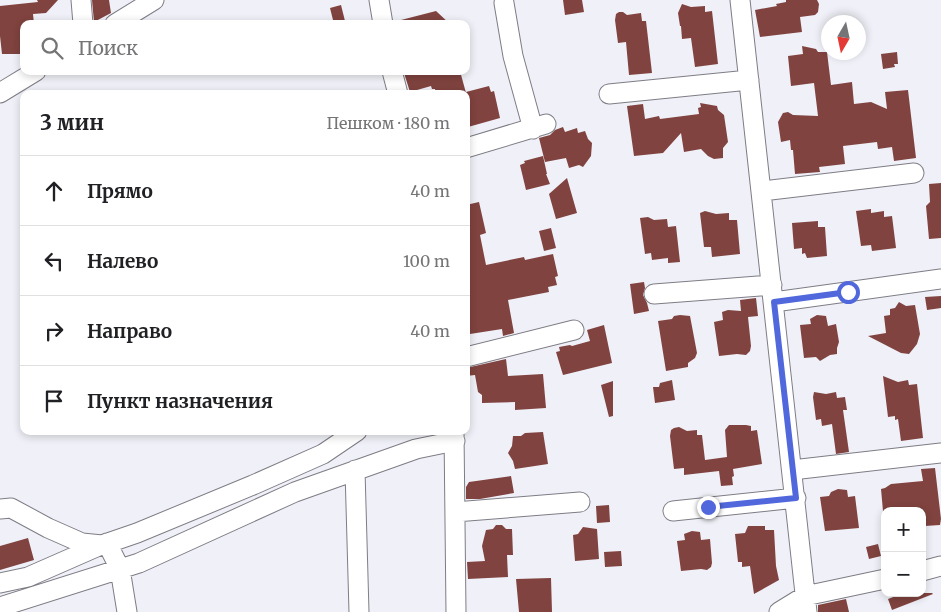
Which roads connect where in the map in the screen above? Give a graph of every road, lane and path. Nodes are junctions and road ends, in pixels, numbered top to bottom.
1 (81, 0) edge
2 (154, 0) edge
3 (379, 0) edge
4 (740, 0) edge
5 (504, 3) dead end
6 (83, 20) edge
7 (122, 20) edge
8 (382, 20) edge
9 (29, 75) edge
10 (393, 75) edge
11 (749, 80) junction
12 (397, 90) edge
13 (0, 93) edge
14 (609, 94) dead end
15 (470, 147) edge
16 (914, 172) dead end
17 (762, 190) junction
18 (941, 279) edge
19 (773, 293) junction
20 (654, 294) dead end
21 (574, 330) dead end
22 (470, 356) edge
23 (352, 435) edge
24 (455, 436) edge
25 (941, 453) edge
26 (356, 470) junction
27 (792, 470) junction
28 (796, 498) junction
29 (580, 502) dead end
30 (0, 509) edge
31 (673, 511) dead end
32 (455, 512) junction
33 (105, 544) junction
34 (941, 566) edge
35 (120, 569) junction
36 (926, 569) edge
37 (881, 580) edge
38 (0, 583) edge
39 (806, 604) edge
40 (0, 607) edge
41 (127, 612) edge
42 (359, 612) edge
43 (456, 612) edge
44 (779, 612) edge

1 - 6 street
2 - 7 street
3 - 8 street
4 - 11 street
5 - 15 street
9 - 13 street
10 - 12 street
11 - 14 street
11 - 17 street
16 - 17 street
17 - 19 street
18 - 19 street
19 - 20 street
19 - 27 street
21 - 22 street
23 - 33 street
24 - 26 street
24 - 32 street
25 - 27 street
26 - 35 street
26 - 42 street
27 - 28 street
28 - 31 street
28 - 39 street
29 - 32 street
30 - 33 street
32 - 43 street
33 - 35 street
33 - 38 street
34 - 36 street
35 - 40 street
35 - 41 street
37 - 39 street
39 - 44 street

